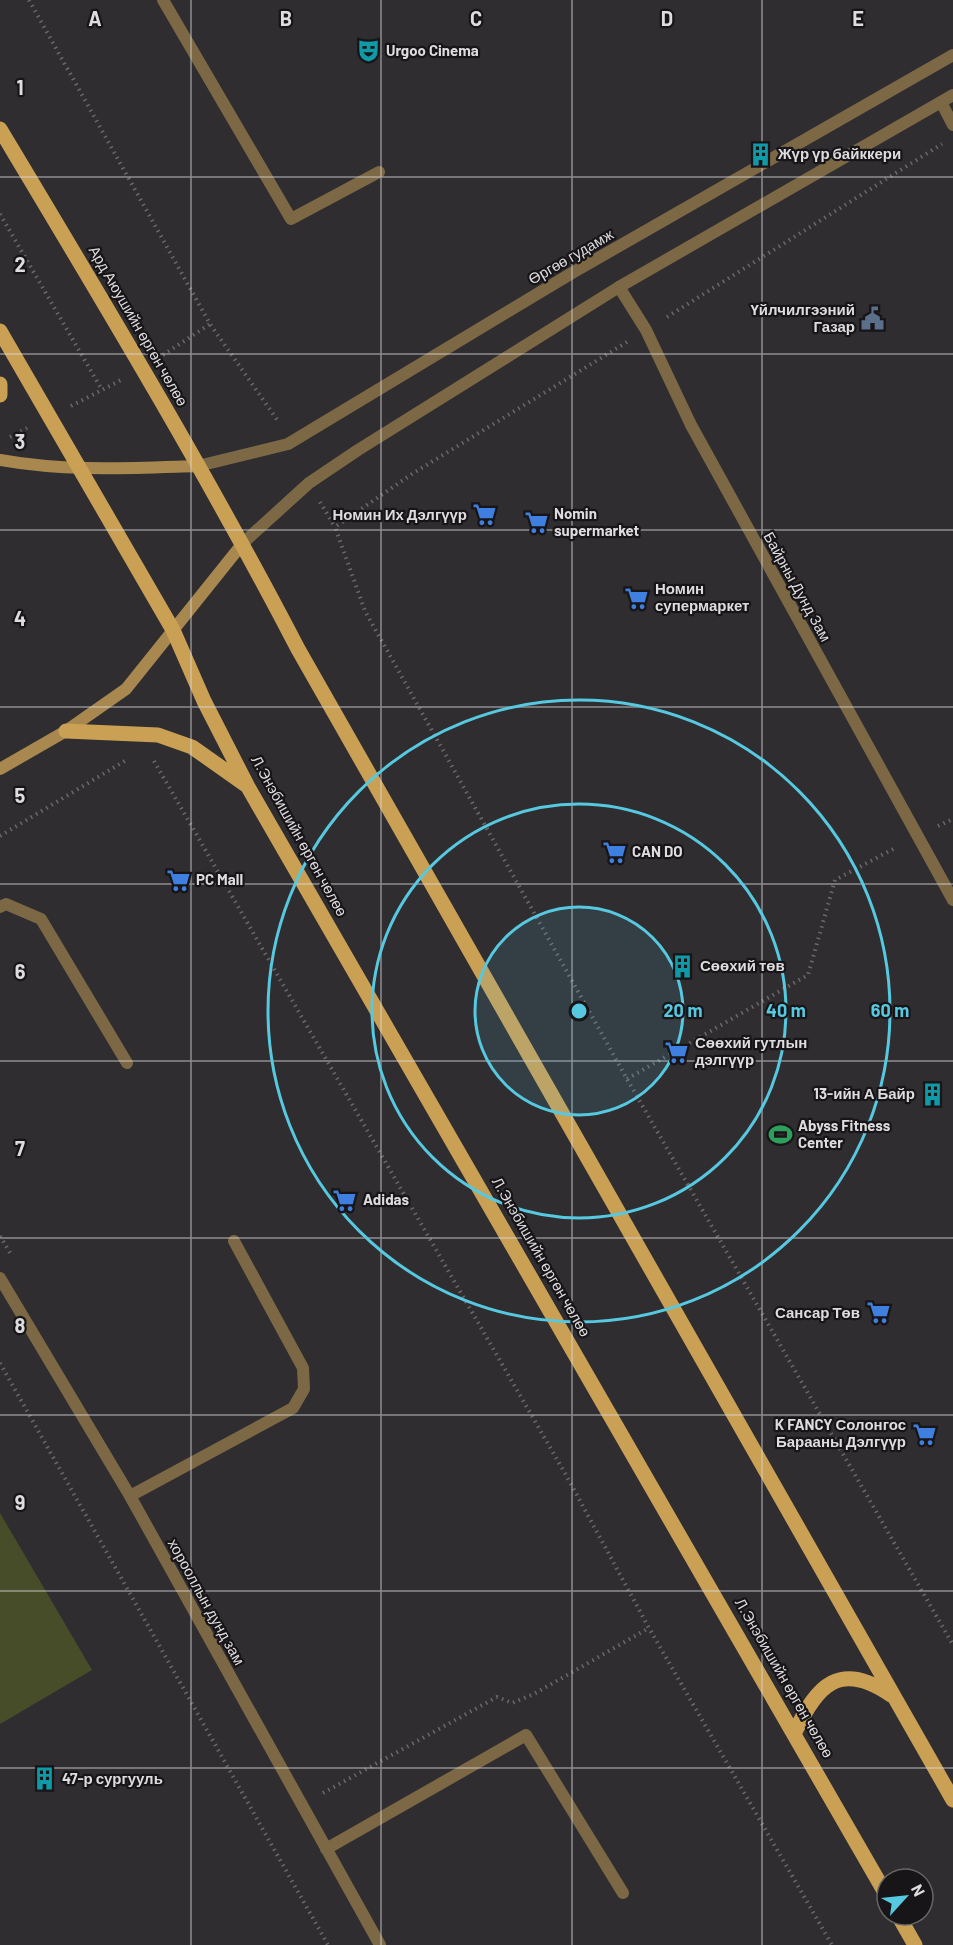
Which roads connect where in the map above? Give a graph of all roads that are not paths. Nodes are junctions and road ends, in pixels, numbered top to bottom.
1 (163, 0) edge
2 (953, 55) edge
3 (953, 95) edge
4 (941, 102) junction
5 (953, 124) edge
6 (0, 129) edge
7 (379, 172) dead end
8 (619, 287) junction
9 (0, 331) edge
10 (0, 384) edge
11 (0, 395) edge
12 (0, 460) edge
13 (198, 466) junction
14 (79, 469) junction
15 (243, 543) junction
16 (173, 630) junction
17 (66, 731) junction
18 (0, 769) edge
19 (248, 787) junction
20 (953, 900) edge
21 (0, 907) edge
22 (127, 1063) dead end
23 (234, 1241) dead end
24 (0, 1278) edge
25 (130, 1496) junction
26 (894, 1697) junction
27 (795, 1732) junction
28 (953, 1800) edge
29 (326, 1849) junction
30 (875, 1875) edge
31 (623, 1893) dead end
32 (905, 1927) edge
33 (380, 1945) edge
34 (915, 1945) edge

1 - 7 street
2 - 13 street, Өргөө гудамж
3 - 4 street
4 - 5 street
4 - 8 street
6 - 13 main road, Ард Аюушийн өргөн чөлөө
8 - 15 street
8 - 20 street, Байрны Дунд Зам
9 - 14 main road
10 - 11 main road
12 - 14 main road
13 - 14 main road
13 - 15 main road, Ард Аюушийн өргөн чөлөө
14 - 16 main road
15 - 16 main road
15 - 26 main road
16 - 17 main road
16 - 19 main road, Л.Энэбишийн өргөн чөлөө
17 - 18 main road
17 - 19 main road
19 - 27 main road, Л.Энэбишийн өргөн чөлөө
21 - 22 street
23 - 25 street
24 - 25 street, хорооллын дунд зам
25 - 29 street, хорооллын дунд зам
26 - 27 main road
26 - 28 main road
27 - 30 main road, Л.Энэбишийн өргөн чөлөө
29 - 31 street
29 - 33 street, хорооллын дунд зам
32 - 34 main road

